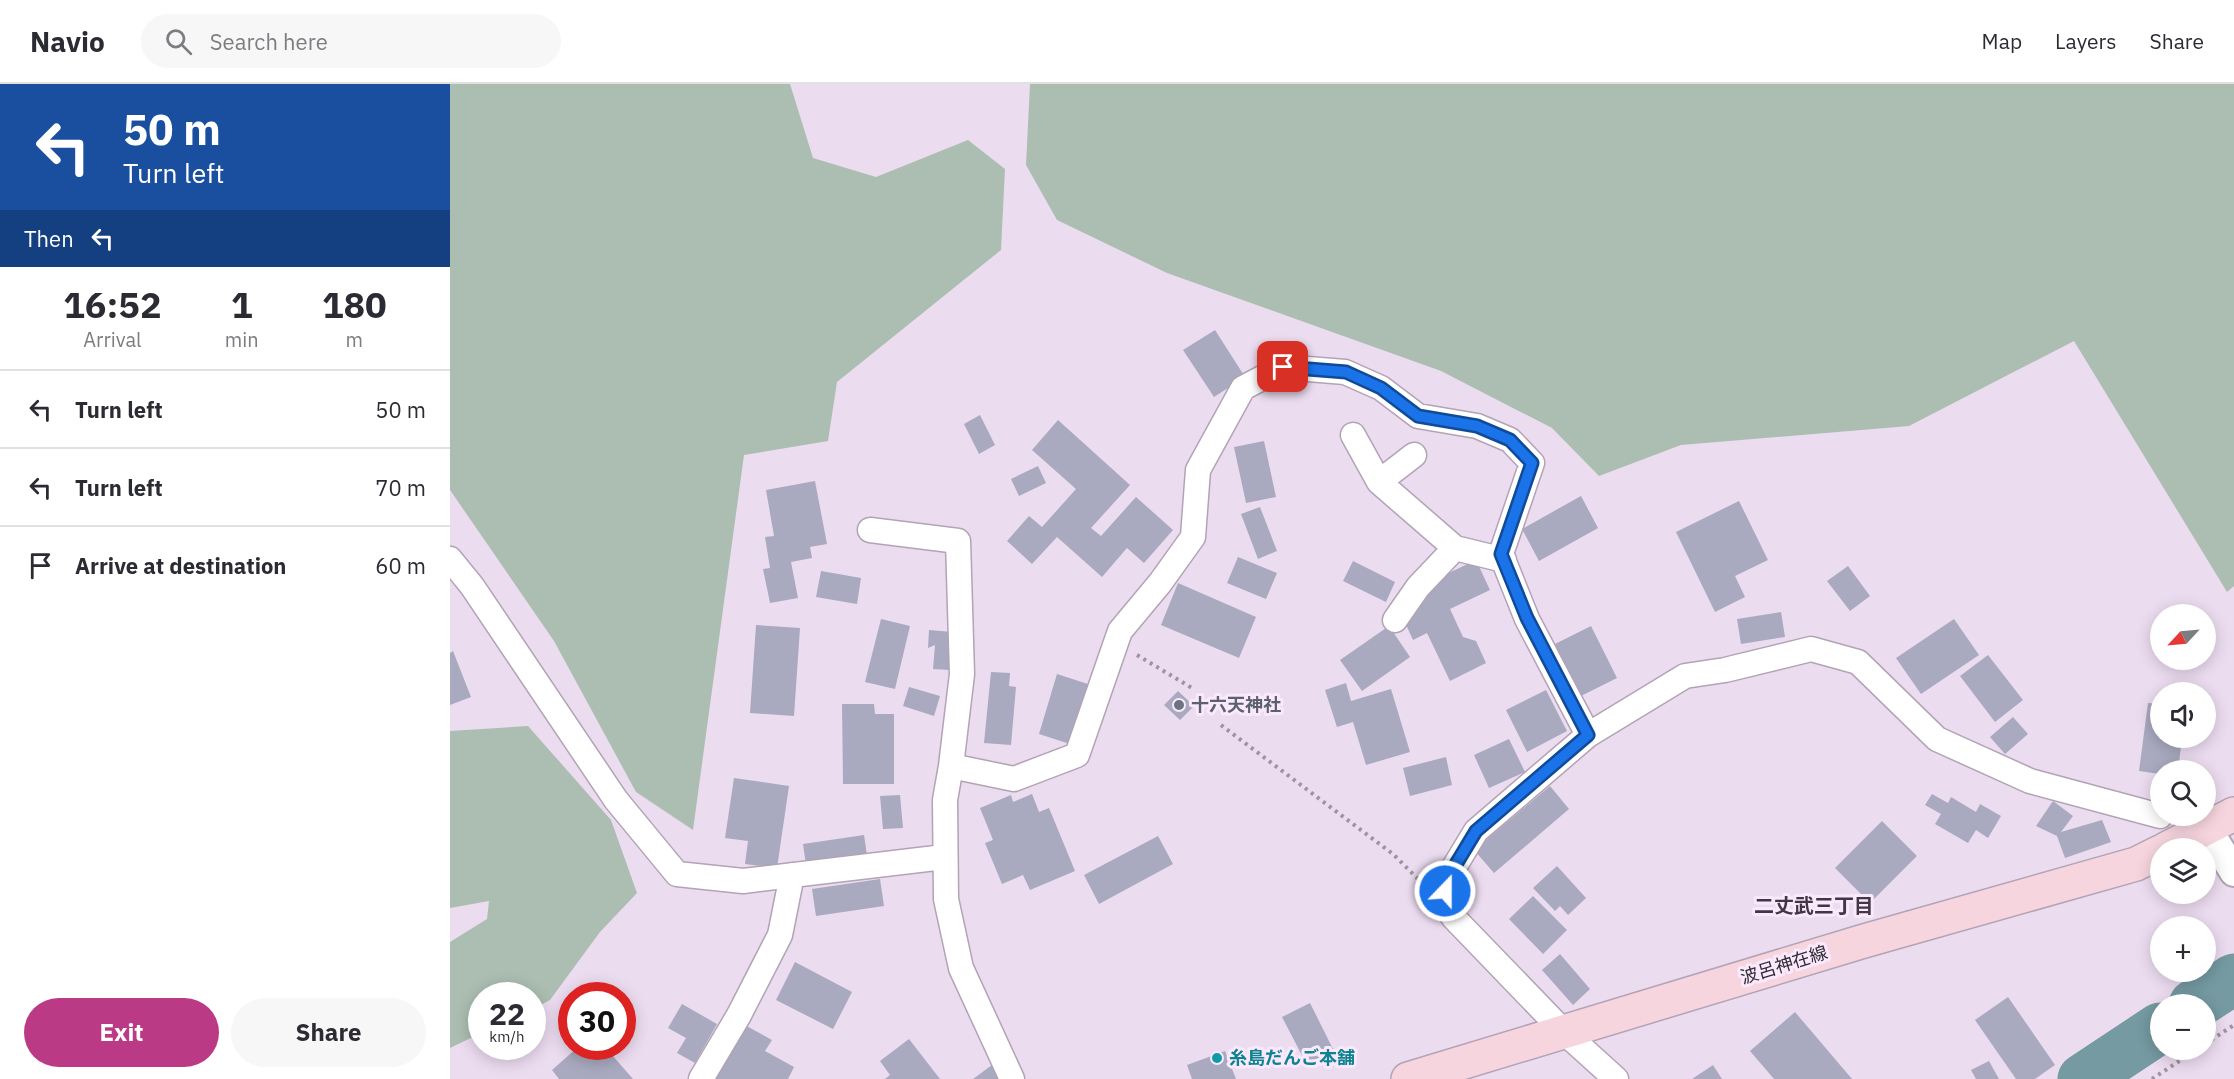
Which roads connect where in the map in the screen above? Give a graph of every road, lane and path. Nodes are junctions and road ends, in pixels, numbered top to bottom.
1 (1353, 435) dead end
2 (1414, 455) dead end
3 (1379, 482) junction
4 (870, 530) dead end
5 (1455, 548) junction
6 (450, 558) edge
7 (1504, 560) junction
8 (1395, 620) dead end
9 (1116, 642) junction
10 (1192, 688) dead end
11 (1221, 725) dead end
12 (1588, 735) junction
13 (951, 766) junction
14 (2150, 813) edge
15 (2221, 821) edge
16 (2188, 838) edge
17 (944, 857) junction
18 (2150, 857) edge
19 (2234, 872) edge
20 (792, 875) junction
21 (1443, 903) junction
22 (2234, 1025) edge
23 (1564, 1032) junction
24 (2216, 1037) edge
25 (2181, 1060) edge
26 (701, 1079) edge
27 (1012, 1079) edge
28 (1408, 1079) edge
29 (1616, 1079) edge
30 (2152, 1079) edge

1 - 3 street
2 - 3 street
3 - 5 street
4 - 13 street
5 - 7 street
5 - 8 street
6 - 20 street
7 - 9 street
7 - 12 street
9 - 10 path
9 - 13 street
11 - 21 path
12 - 14 street
12 - 21 street
13 - 17 street
15 - 16 main road
15 - 19 street
17 - 20 street
17 - 27 street
18 - 23 main road, 波呂神在線
20 - 26 street
21 - 23 street
22 - 24 path
23 - 28 main road, 波呂神在線
23 - 29 street
25 - 30 path

